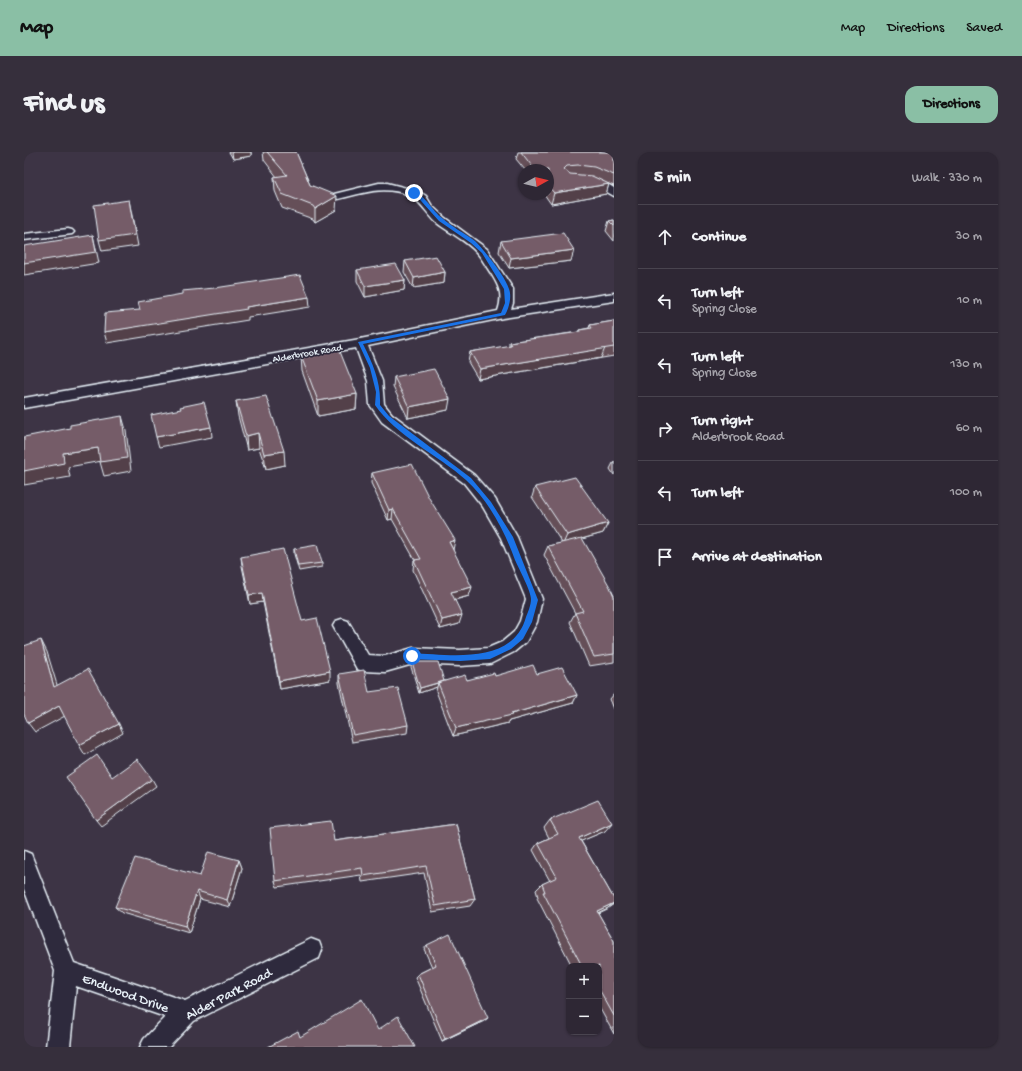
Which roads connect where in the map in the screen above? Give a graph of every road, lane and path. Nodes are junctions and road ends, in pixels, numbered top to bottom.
1 (579, 180) edge
2 (614, 193) edge
3 (338, 196) edge
4 (42, 220) dead end
5 (68, 232) dead end
6 (43, 235) junction
7 (24, 237) edge
8 (614, 297) edge
9 (504, 314) junction
10 (360, 343) junction
11 (24, 403) edge
12 (342, 626) dead end
13 (24, 861) edge
14 (312, 950) dead end
15 (66, 971) junction
16 (186, 1013) junction
17 (58, 1047) edge
18 (152, 1047) edge

1 - 2 street
3 - 9 street
4 - 6 street
5 - 6 street
6 - 7 street
8 - 9 street, Alderbrook Road
9 - 10 street, Alderbrook Road
10 - 11 street, Alderbrook Road
10 - 12 street
13 - 15 street, Endwood Drive
14 - 16 street, Alder Park Road
15 - 16 street, Endwood Drive
15 - 17 street, Endwood Drive
16 - 18 street, Alder Park Road

